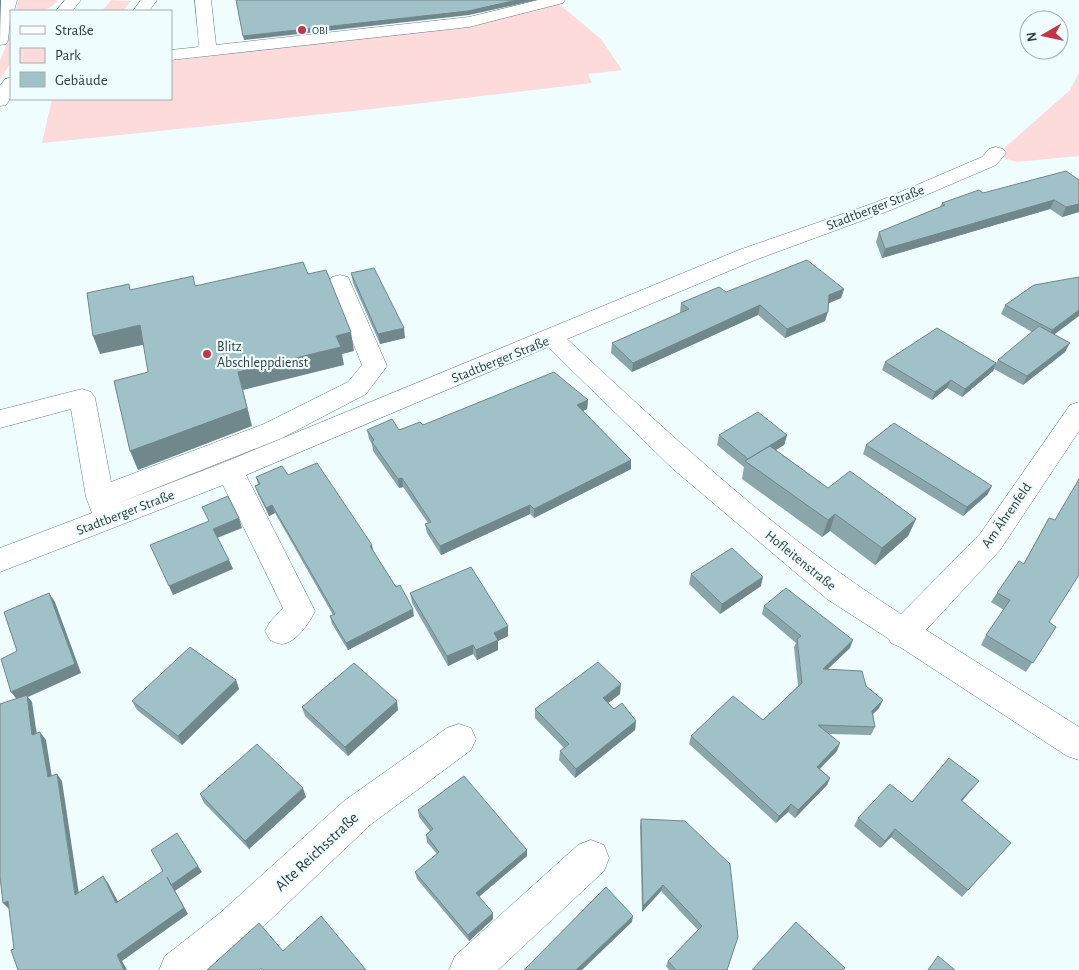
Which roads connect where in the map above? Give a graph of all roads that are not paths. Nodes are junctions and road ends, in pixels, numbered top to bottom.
1 (9, 0) edge
2 (73, 0) edge
3 (150, 0) edge
4 (203, 0) edge
5 (557, 0) edge
6 (65, 10) edge
7 (142, 10) edge
8 (0, 40) edge
9 (208, 51) junction
10 (172, 55) edge
11 (10, 85) edge
12 (0, 101) edge
13 (996, 153) dead end
14 (340, 282) dead end
15 (552, 338) junction
16 (1079, 410) edge
17 (0, 419) edge
18 (230, 471) junction
19 (104, 508) junction
20 (0, 560) edge
21 (281, 631) dead end
22 (902, 634) junction
23 (459, 739) dead end
24 (1079, 745) edge
25 (591, 858) dead end
26 (179, 970) edge
27 (470, 970) edge

1 - 8 street
2 - 6 street
3 - 7 street
4 - 9 street
5 - 9 street
9 - 10 street
11 - 12 street
13 - 15 street, Stadtberger Straße
14 - 19 street
15 - 18 street, Stadtberger Straße
15 - 22 street, Hofleitenstraße
16 - 22 street, Am Ährenfeld
17 - 19 street
18 - 19 street, Stadtberger Straße
18 - 21 street
19 - 20 street, Stadtberger Straße
22 - 24 street, Hofleitenstraße
23 - 26 street, Alte Reichsstraße
25 - 27 street

